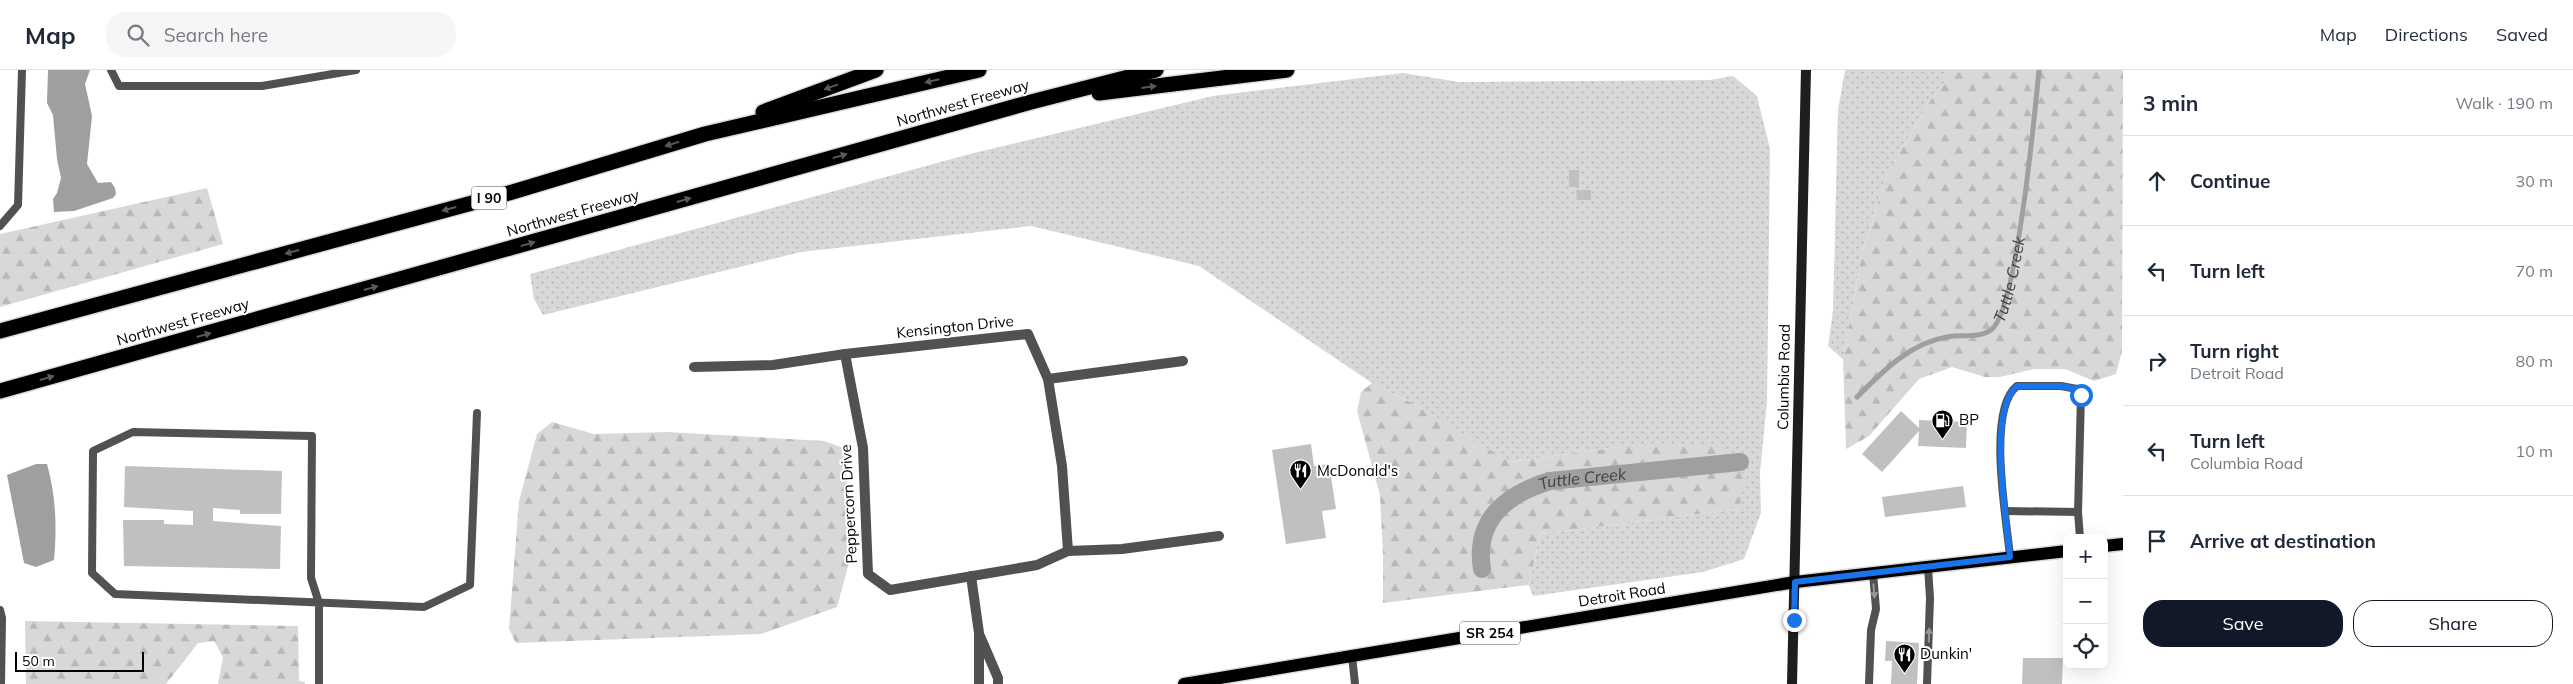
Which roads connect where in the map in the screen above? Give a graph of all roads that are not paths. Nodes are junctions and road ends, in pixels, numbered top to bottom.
1 (22, 70) edge
2 (111, 70) edge
3 (356, 70) edge
4 (876, 70) edge
5 (979, 70) edge
6 (1156, 70) edge
7 (1286, 70) edge
8 (1806, 70) edge
9 (1031, 102) junction
10 (705, 134) junction
11 (0, 226) edge
12 (0, 331) edge
13 (845, 354) junction
14 (1183, 361) dead end
15 (694, 368) dead end
16 (1048, 379) junction
17 (0, 391) edge
18 (477, 413) dead end
19 (2006, 511) junction
20 (2078, 512) junction
21 (2080, 534) edge
22 (1219, 536) dead end
23 (2123, 544) edge
24 (2108, 546) edge
25 (2063, 550) edge
26 (1068, 551) junction
27 (2010, 557) junction
28 (1928, 567) junction
29 (1873, 573) junction
30 (971, 576) junction
31 (1795, 582) junction
32 (319, 603) junction
33 (0, 610) edge
34 (979, 633) junction
35 (1, 637) edge
36 (1352, 656) junction
37 (1, 684) edge
38 (319, 684) edge
39 (979, 684) edge
40 (998, 684) edge
41 (1184, 684) edge
42 (1355, 684) edge
43 (1792, 684) edge
44 (1868, 684) edge
45 (1927, 684) edge

1 - 11 lane
2 - 3 lane
4 -> 10 highway
5 -> 10 highway, Northwest Freeway / I 90
6 - 9 highway, Northwest Freeway
9 -> 7 highway
8 - 31 main road, Columbia Road
17 -> 9 highway, Northwest Freeway
10 -> 12 highway, Northwest Freeway / I 90
13 - 15 street, Kensington Drive
13 - 16 street, Kensington Drive
13 - 30 street, Peppercorn Drive
14 - 16 street
16 - 26 street, Kensington Drive
18 - 32 lane
19 - 20 lane
19 - 20 lane
19 - 27 lane
20 - 21 lane
22 - 26 street, Peppercorn Drive
23 - 24 main road
25 - 27 main road, Detroit Road / SR 254
26 - 30 street, Peppercorn Drive
27 - 28 main road, Detroit Road / SR 254
28 - 29 main road, Detroit Road / SR 254
45 -> 28 lane
29 - 31 main road, Detroit Road / SR 254
29 -> 44 lane
30 - 34 street
31 - 36 main road, Detroit Road / SR 254
31 - 43 main road, Columbia Road
32 - 32 lane
32 - 38 lane
33 - 35 lane
34 - 39 street
34 - 40 street
35 - 37 lane
36 - 41 main road, Detroit Road / SR 254
36 - 42 lane

